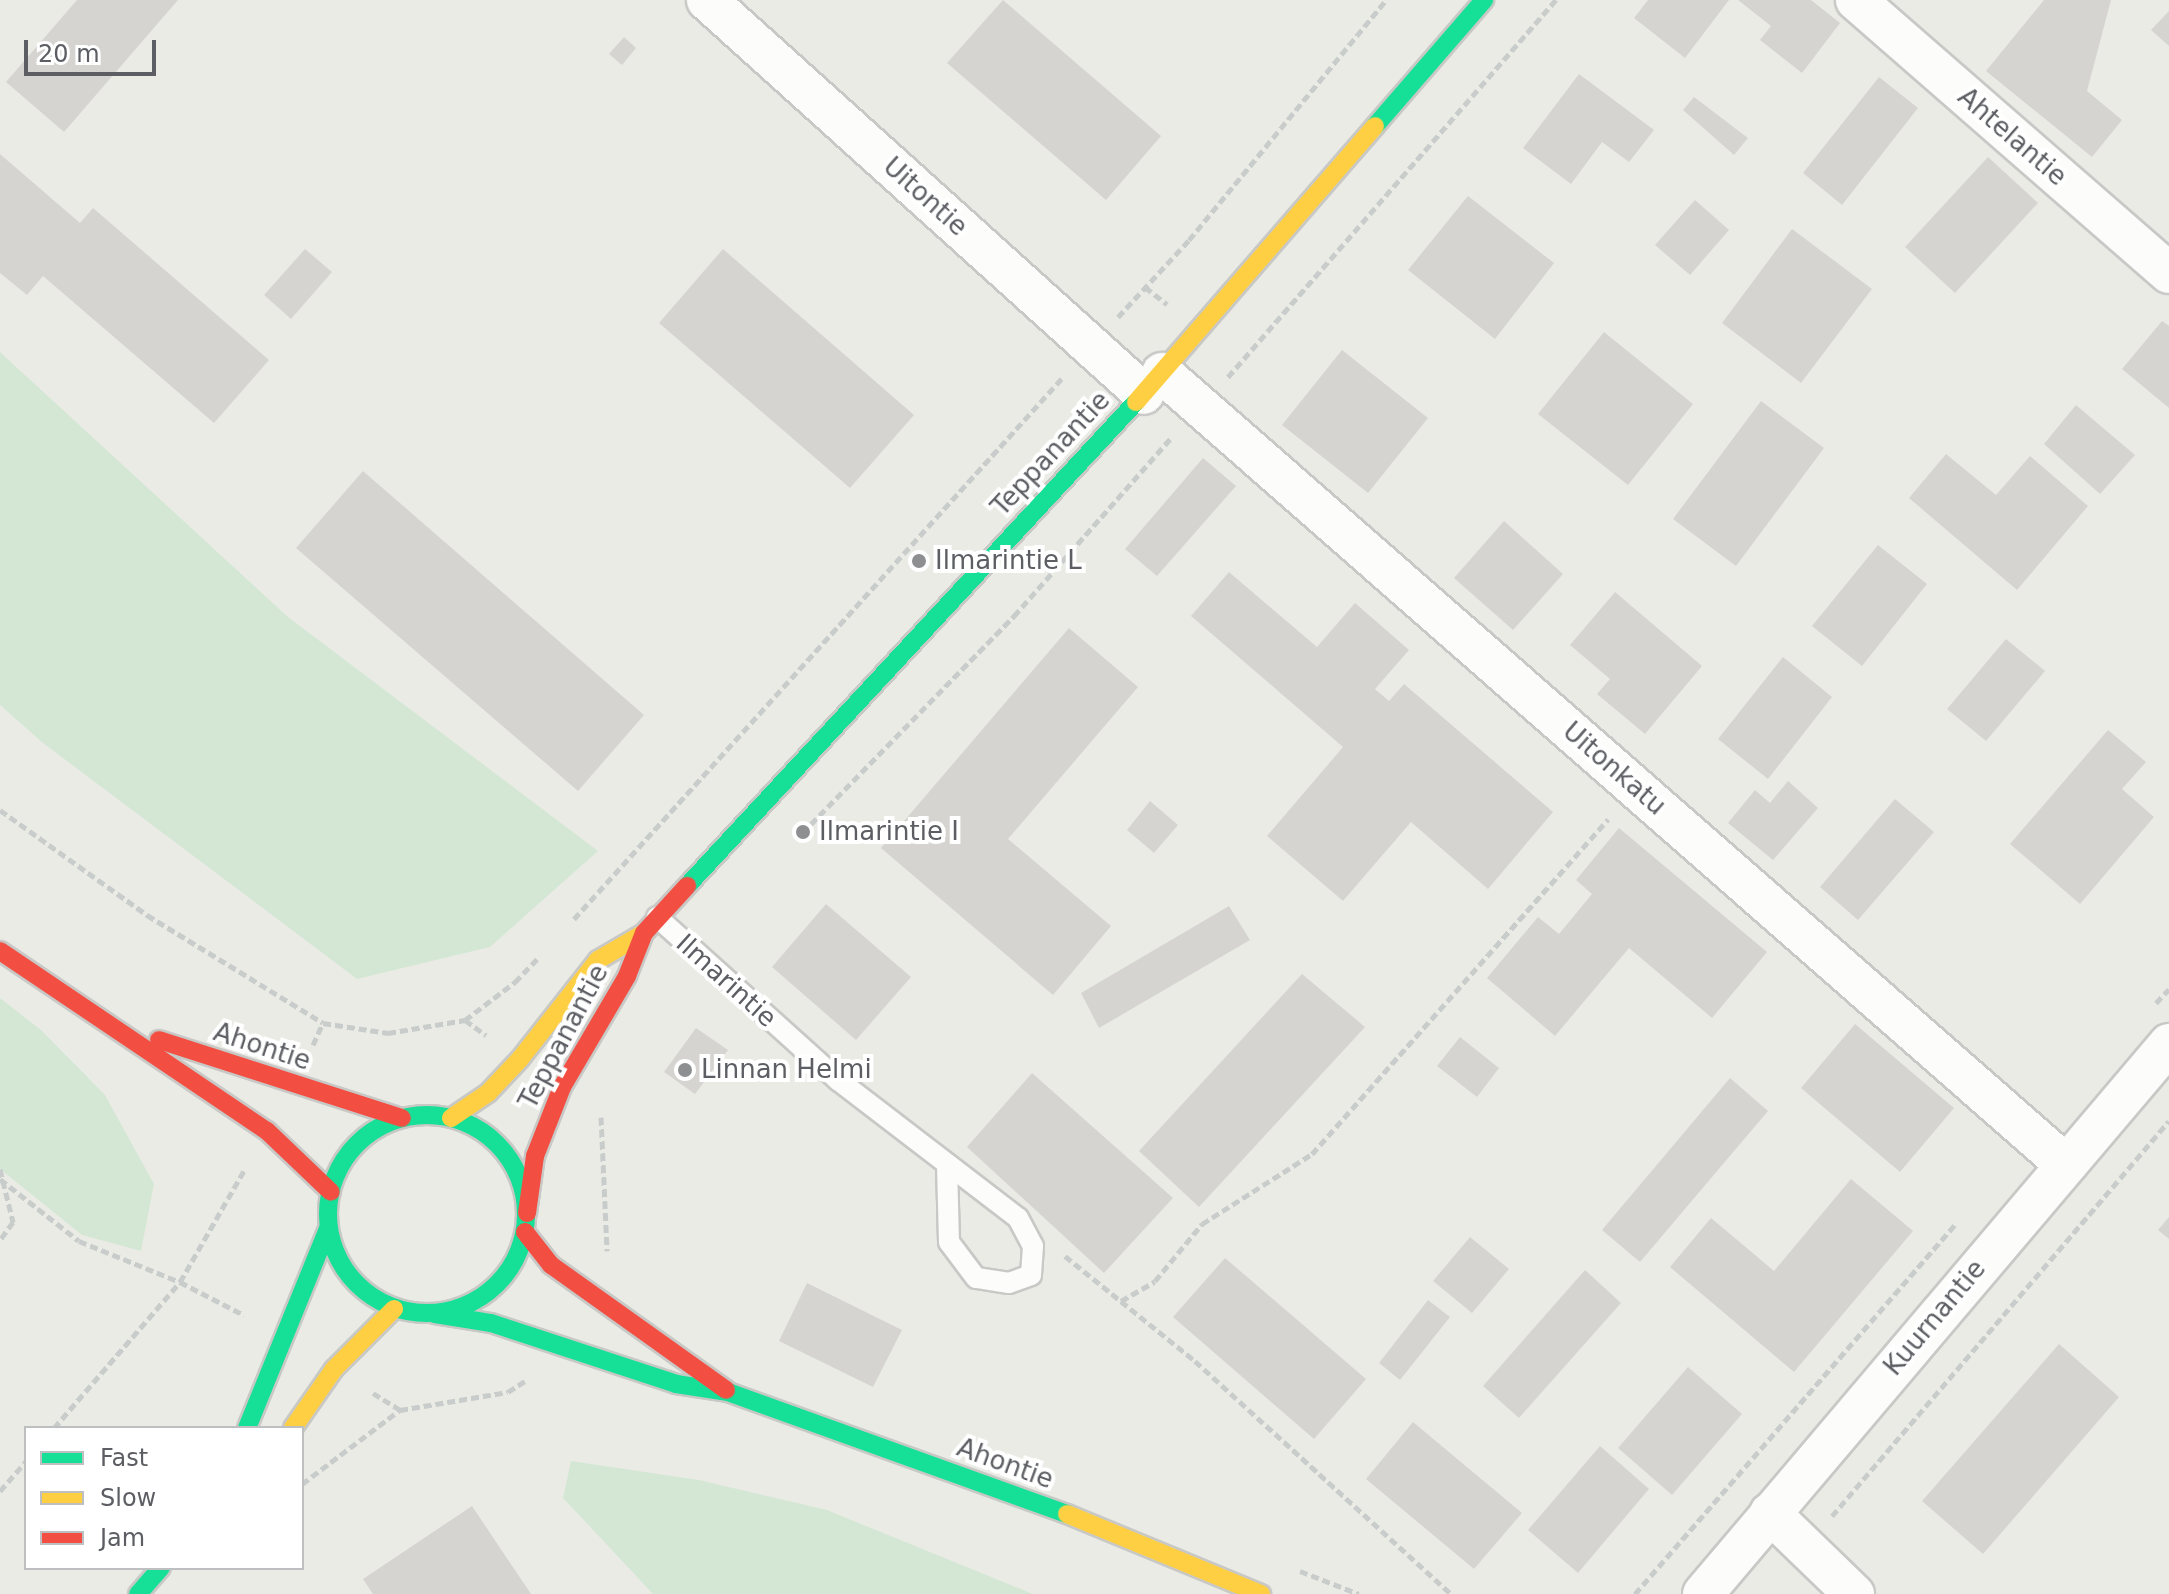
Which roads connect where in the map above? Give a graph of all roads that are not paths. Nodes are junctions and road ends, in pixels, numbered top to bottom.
1 (707, 0) edge
2 (1484, 0) edge
3 (1856, 0) edge
4 (2169, 273) edge
5 (1153, 384) junction
6 (657, 917) junction
7 (644, 933) junction
8 (0, 951) edge
9 (107, 1023) junction
10 (2169, 1044) edge
11 (402, 1118) junction
12 (451, 1118) junction
13 (947, 1164) junction
14 (2066, 1165) junction
15 (331, 1192) junction
16 (526, 1222) junction
17 (328, 1229) junction
18 (394, 1309) junction
19 (435, 1314) junction
20 (728, 1392) junction
21 (248, 1426) edge
22 (294, 1426) edge
23 (1770, 1513) junction
24 (159, 1570) edge
25 (138, 1594) edge
26 (1261, 1594) edge
27 (1703, 1594) edge
28 (1854, 1594) edge

1 - 5 street, Uitontie
2 - 5 street, Teppanantie
3 - 4 street, Ahtelantie
5 - 6 street, Teppanantie
5 - 14 street, Uitonkatu
6 - 7 street, Teppanantie
6 - 13 lane, Ilmarintie
7 - 12 street, Teppanantie
7 - 16 street, Teppanantie
8 - 9 street, Ahontie
9 - 11 street, Ahontie
9 - 15 street, Ahontie
10 - 14 street, Kuurnantie
11 - 12 street
11 - 15 street
12 - 16 street
13 - 13 lane, Ilmarintie
14 - 23 street, Kuurnantie
15 - 17 street
16 - 19 street
16 - 20 street, Ahontie
17 - 18 street
17 - 21 street
18 - 19 street
18 - 22 street
19 - 20 street, Ahontie
20 - 26 street, Ahontie
23 - 27 street, Kuurnantie
23 - 28 street
24 - 25 street

